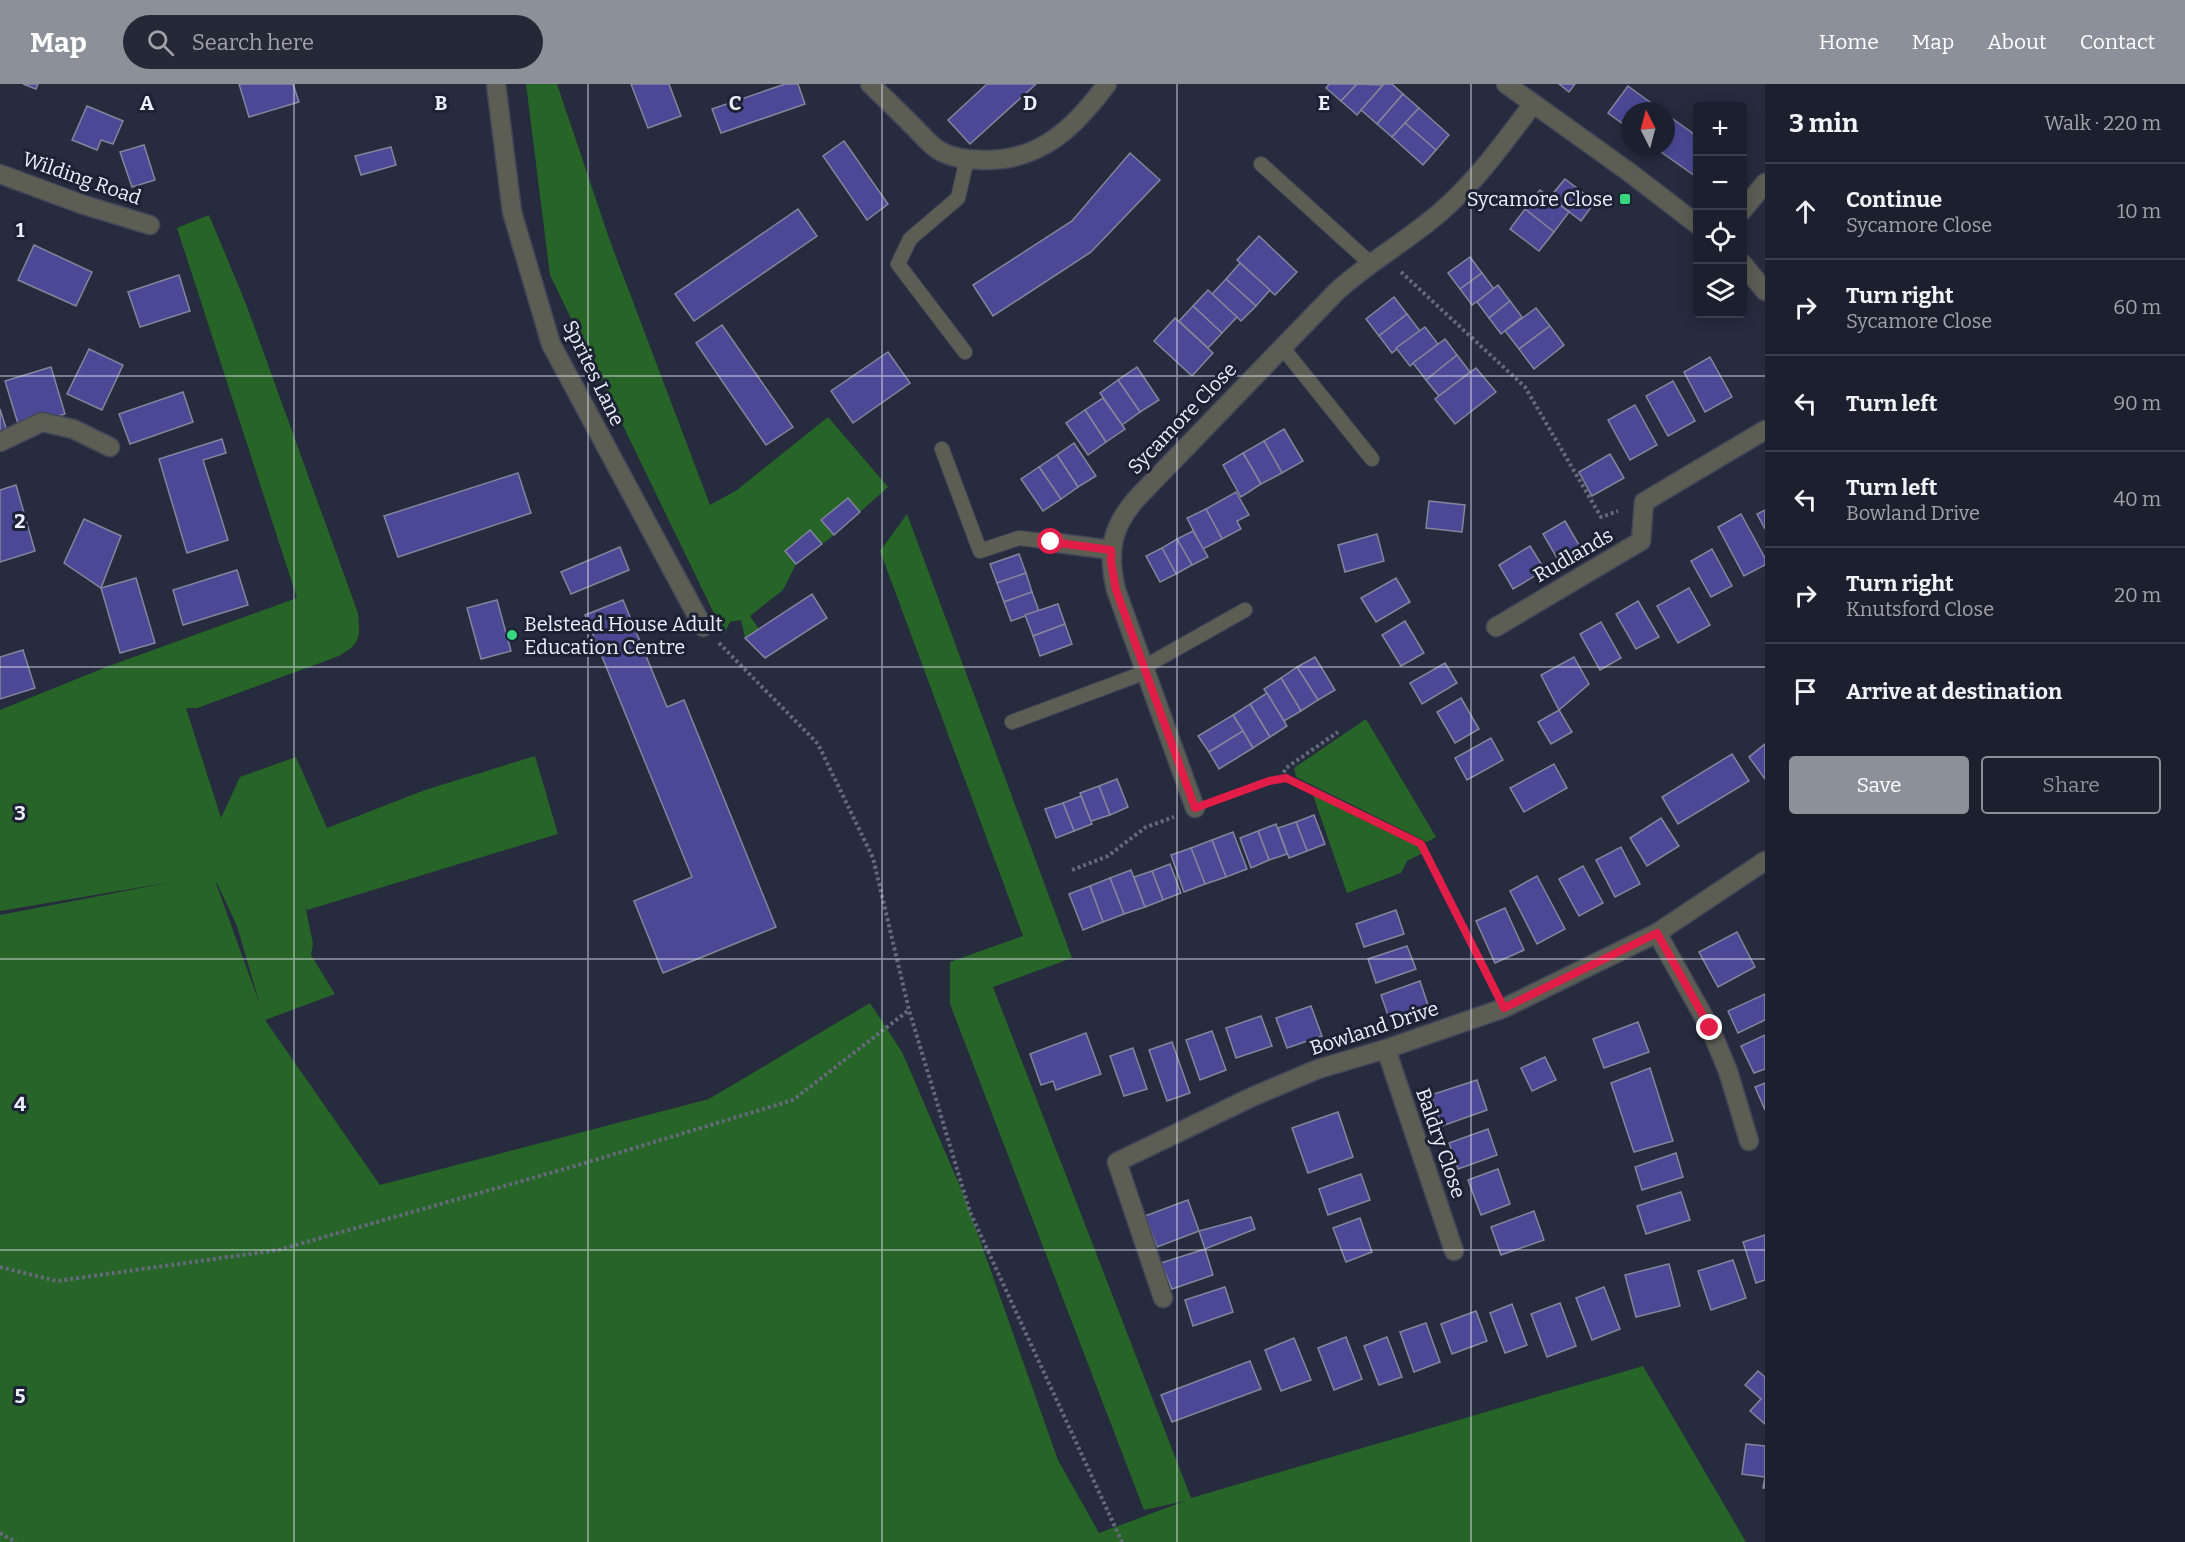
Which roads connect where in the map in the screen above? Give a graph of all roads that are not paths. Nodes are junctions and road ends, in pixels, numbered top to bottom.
1 (496, 84) edge
2 (870, 84) edge
3 (1107, 84) edge
4 (1506, 84) edge
5 (1533, 104) junction
6 (967, 159) junction
7 (1261, 164) dead end
8 (0, 174) edge
9 (1765, 183) edge
10 (1744, 210) edge
11 (1693, 221) edge
12 (150, 225) dead end
13 (1377, 258) junction
14 (1744, 264) edge
15 (1765, 291) edge
16 (1282, 347) junction
17 (965, 352) dead end
18 (1765, 430) edge
19 (0, 442) edge
20 (110, 447) dead end
21 (942, 449) dead end
22 (1372, 459) dead end
23 (1051, 542) joint
24 (1111, 550) junction
25 (1245, 610) dead end
26 (703, 627) road end
27 (1496, 627) dead end
28 (1145, 669) junction
29 (1011, 722) dead end
30 (1195, 808) road end
31 (1765, 861) edge
32 (1657, 933) junction
33 (1386, 1049) junction
34 (1749, 1141) dead end
35 (1454, 1251) dead end
36 (1162, 1298) dead end

1 - 26 street, Sprites Lane
2 - 6 street
3 - 6 street
4 - 5 street
5 - 11 street
5 - 13 street, Sycamore Close
6 - 17 lane
7 - 13 lane
8 - 12 street, Wilding Road
9 - 10 street
13 - 16 street, Sycamore Close
14 - 15 street
16 - 22 lane
16 - 24 street, Sycamore Close
18 - 27 street, Rudlands
19 - 20 street
21 - 23 lane
23 - 24 street
24 - 28 street, Sycamore Close
25 - 28 lane
28 - 29 lane
28 - 30 street, Sycamore Close
31 - 32 street, Bowland Drive
32 - 33 street, Bowland Drive
32 - 34 street
33 - 35 street, Baldry Close
33 - 36 street, Bowland Drive

